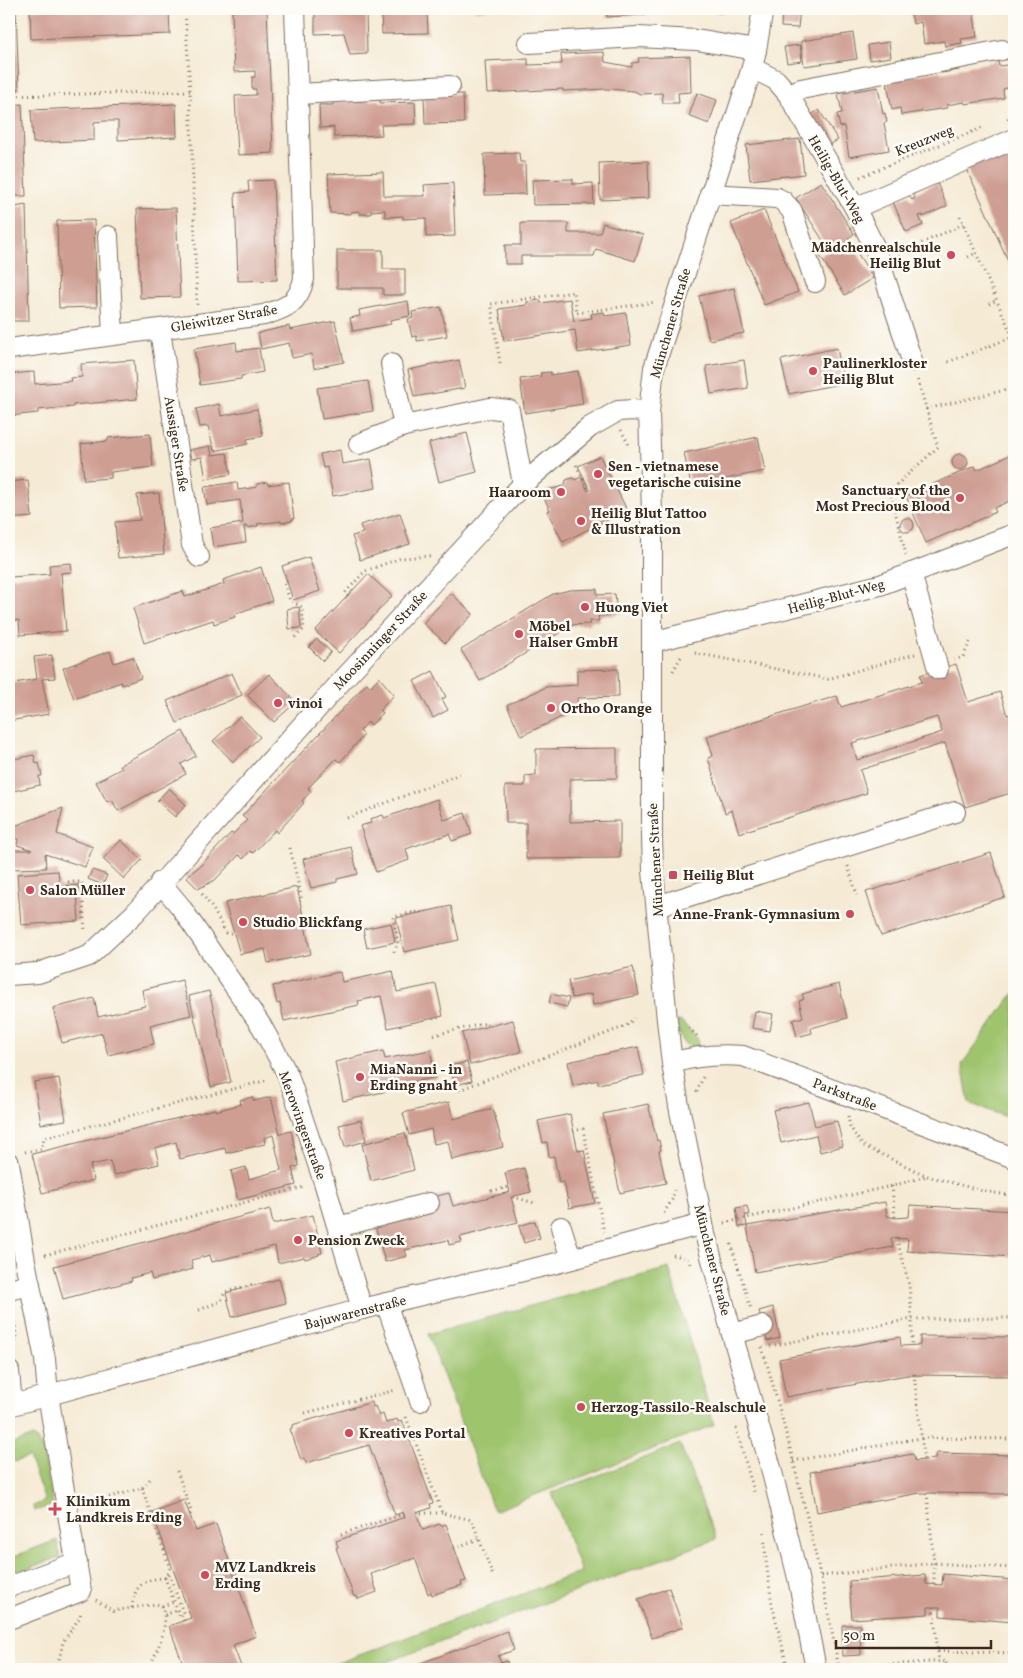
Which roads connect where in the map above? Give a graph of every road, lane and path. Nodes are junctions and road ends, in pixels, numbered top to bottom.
1 (185, 9) edge
2 (295, 9) edge
3 (763, 9) edge
4 (529, 43) dead end
5 (1002, 50) dead end
6 (754, 59) junction
7 (450, 86) dead end
8 (190, 91) junction
9 (298, 94) junction
10 (788, 94) junction
11 (9, 96) edge
12 (1014, 116) edge
13 (1005, 119) dead end
14 (987, 127) dead end
15 (1014, 139) edge
16 (841, 184) junction
17 (710, 194) junction
18 (855, 208) junction
19 (960, 216) dead end
20 (963, 224) junction
21 (108, 236) dead end
22 (976, 254) junction
23 (897, 255) dead end
24 (968, 257) dead end
25 (816, 282) dead end
26 (997, 300) junction
27 (659, 302) dead end
28 (989, 304) dead end
29 (198, 324) junction
30 (160, 330) junction
31 (113, 335) junction
32 (1014, 339) edge
33 (9, 349) edge
34 (912, 361) joint
35 (948, 362) dead end
36 (500, 363) dead end
37 (392, 364) dead end
38 (1014, 388) edge
39 (926, 409) junction
40 (649, 412) junction
41 (404, 426) junction
42 (359, 444) dead end
43 (574, 461) dead end
44 (523, 484) junction
45 (589, 490) dead end
46 (1014, 534) edge
47 (433, 556) dead end
48 (199, 557) dead end
49 (909, 565) junction
50 (287, 581) dead end
51 (348, 596) dead end
52 (293, 639) dead end
53 (652, 642) junction
54 (933, 649) junction
55 (694, 653) dead end
56 (938, 669) dead end
57 (460, 774) dead end
58 (955, 812) dead end
59 (347, 818) dead end
60 (842, 847) junction
61 (290, 848) dead end
62 (160, 882) junction
63 (67, 886) dead end
64 (202, 894) dead end
65 (857, 895) dead end
66 (300, 901) dead end
67 (656, 906) junction
68 (421, 913) dead end
69 (234, 933) dead end
70 (86, 940) dead end
71 (394, 952) dead end
72 (9, 975) edge
73 (634, 1018) dead end
74 (686, 1024) dead end
75 (488, 1026) dead end
76 (434, 1035) dead end
77 (703, 1042) dead end
78 (672, 1063) junction
79 (704, 1073) dead end
80 (288, 1075) junction
81 (459, 1090) dead end
82 (842, 1094) junction
83 (696, 1097) dead end
84 (573, 1131) dead end
85 (31, 1150) dead end
86 (1014, 1158) edge
87 (9, 1163) edge
88 (927, 1176) junction
89 (324, 1182) junction
90 (892, 1186) junction
91 (509, 1187) dead end
92 (494, 1196) dead end
93 (1014, 1196) edge
94 (513, 1197) dead end
95 (429, 1203) dead end
96 (535, 1203) dead end
97 (895, 1218) dead end
98 (724, 1223) dead end
99 (703, 1224) junction
100 (338, 1227) junction
101 (560, 1227) dead end
102 (14, 1233) edge
103 (606, 1237) dead end
104 (897, 1239) dead end
105 (671, 1255) dead end
106 (571, 1259) junction
107 (25, 1261) junction
108 (692, 1270) dead end
109 (30, 1285) junction
110 (252, 1287) dead end
111 (9, 1290) edge
112 (386, 1304) junction
113 (362, 1309) junction
114 (199, 1310) dead end
115 (15, 1314) dead end
116 (1014, 1318) edge
117 (912, 1319) junction
118 (763, 1326) dead end
119 (734, 1343) junction
120 (912, 1346) dead end
121 (12, 1364) edge
122 (914, 1374) dead end
123 (48, 1395) junction
124 (400, 1398) dead end
125 (420, 1400) dead end
126 (10, 1406) edge
127 (305, 1413) dead end
128 (406, 1416) dead end
129 (734, 1422) dead end
130 (921, 1438) junction
131 (1014, 1439) edge
132 (924, 1460) dead end
133 (771, 1468) junction
134 (177, 1471) dead end
135 (152, 1477) dead end
136 (142, 1488) junction
137 (927, 1493) dead end
138 (757, 1502) dead end
139 (66, 1510) junction
140 (416, 1513) dead end
141 (442, 1513) junction
142 (404, 1514) dead end
143 (190, 1515) dead end
144 (764, 1529) dead end
145 (341, 1534) dead end
146 (479, 1539) junction
147 (454, 1548) dead end
148 (77, 1562) junction
149 (934, 1563) junction
150 (1014, 1568) edge
151 (169, 1573) junction
152 (493, 1576) dead end
153 (165, 1578) junction
154 (798, 1578) junction
155 (934, 1585) dead end
156 (9, 1587) edge
157 (81, 1591) junction
158 (174, 1602) junction
159 (162, 1606) junction
160 (933, 1607) dead end
161 (132, 1608) junction
162 (177, 1610) junction
163 (165, 1615) junction
164 (182, 1616) junction
165 (9, 1619) edge
166 (184, 1621) dead end
167 (938, 1651) junction
168 (1014, 1653) edge
169 (939, 1661) junction
170 (9, 1664) edge
171 (12, 1669) edge
172 (57, 1669) edge
173 (149, 1669) edge
174 (788, 1669) edge
175 (816, 1669) edge
176 (833, 1669) edge
177 (946, 1669) edge

1 - 8 path
2 - 9 street, Gleiwitzer Straße
3 - 6 street, Münchener Straße
4 - 6 street
5 - 10 street
6 - 10 street, Heilig-Blut-Weg
6 - 17 street, Münchener Straße
7 - 9 street
8 - 11 path
8 - 29 path
9 - 29 street, Gleiwitzer Straße
10 - 16 street, Heilig-Blut-Weg
12 - 13 path
14 - 16 path, Kreuzweg
15 - 18 street
16 - 18 street, Heilig-Blut-Weg
17 - 25 street
17 - 40 street, Münchener Straße
18 - 34 street, Heilig-Blut-Weg
19 - 20 path
20 - 22 path
20 - 23 path
21 - 31 street
22 - 24 path
22 - 26 path
26 - 28 path
26 - 32 path
27 - 36 path
29 - 30 street, Gleiwitzer Straße
30 - 31 street, Gleiwitzer Straße
30 - 48 street, Aussiger Straße
31 - 33 street, Gleiwitzer Straße
32 - 35 path
34 - 39 path
37 - 41 street
38 - 39 path
39 - 49 path
40 - 44 street, Moosinninger Straße
40 - 53 street, Münchener Straße
41 - 42 street
41 - 44 street
43 - 45 path
44 - 62 street, Moosinninger Straße
46 - 49 street, Heilig-Blut-Weg
47 - 51 path
49 - 53 street, Heilig-Blut-Weg
49 - 54 street
50 - 52 path
53 - 67 street, Münchener Straße
54 - 55 path
54 - 56 street
57 - 59 path
58 - 60 street
60 - 65 path
60 - 67 street
61 - 66 path
62 - 72 street, Moosinninger Straße
62 - 80 street, Merowingerstraße
63 - 70 path
64 - 69 path
67 - 78 street, Münchener Straße
68 - 71 path
73 - 81 path
74 - 77 path
75 - 76 path
78 - 82 street, Parkstraße
78 - 99 street, Münchener Straße
79 - 83 path
80 - 85 path
80 - 89 street, Merowingerstraße
82 - 86 street, Parkstraße
82 - 88 path
84 - 103 path
87 - 102 street
88 - 90 path
88 - 93 path
89 - 100 street, Merowingerstraße
89 - 107 path
90 - 97 path
90 - 98 path
91 - 92 path
94 - 96 path
95 - 100 street
99 - 106 street, Bajuwarenstraße
99 - 119 street, Münchener Straße
100 - 113 street, Merowingerstraße
101 - 106 street
102 - 107 street
104 - 117 path
105 - 108 path
106 - 112 street, Bajuwarenstraße
107 - 109 street
109 - 111 street
109 - 123 street
110 - 114 path
112 - 113 street, Bajuwarenstraße
112 - 125 street
113 - 123 street, Bajuwarenstraße
115 - 121 path
116 - 117 path
117 - 119 path
117 - 120 path
118 - 119 street
119 - 133 street, Münchener Straße
121 - 126 street
122 - 130 path
123 - 126 street, Bajuwarenstraße
123 - 139 street
124 - 127 path
128 - 141 path
129 - 138 path
130 - 131 path
130 - 132 path
130 - 133 path
133 - 154 street, Münchener Straße
134 - 143 path
135 - 136 path
136 - 139 path
136 - 151 path
137 - 149 path
139 - 148 street
140 - 141 path
141 - 146 path
142 - 145 path
144 - 174 path
146 - 147 path
146 - 152 path
148 - 156 street
148 - 157 street
149 - 150 path
149 - 154 path
149 - 155 path
151 - 153 path
151 - 164 path
153 - 158 path
153 - 161 path
154 - 175 street, Münchener Straße
157 - 161 path
157 - 165 street
157 - 172 path
158 - 159 path
158 - 162 path
159 - 161 path
159 - 163 path
160 - 167 path
162 - 163 path
162 - 164 path
163 - 173 path
164 - 166 path
167 - 168 path
167 - 169 path
169 - 176 path
169 - 177 path
170 - 171 path

